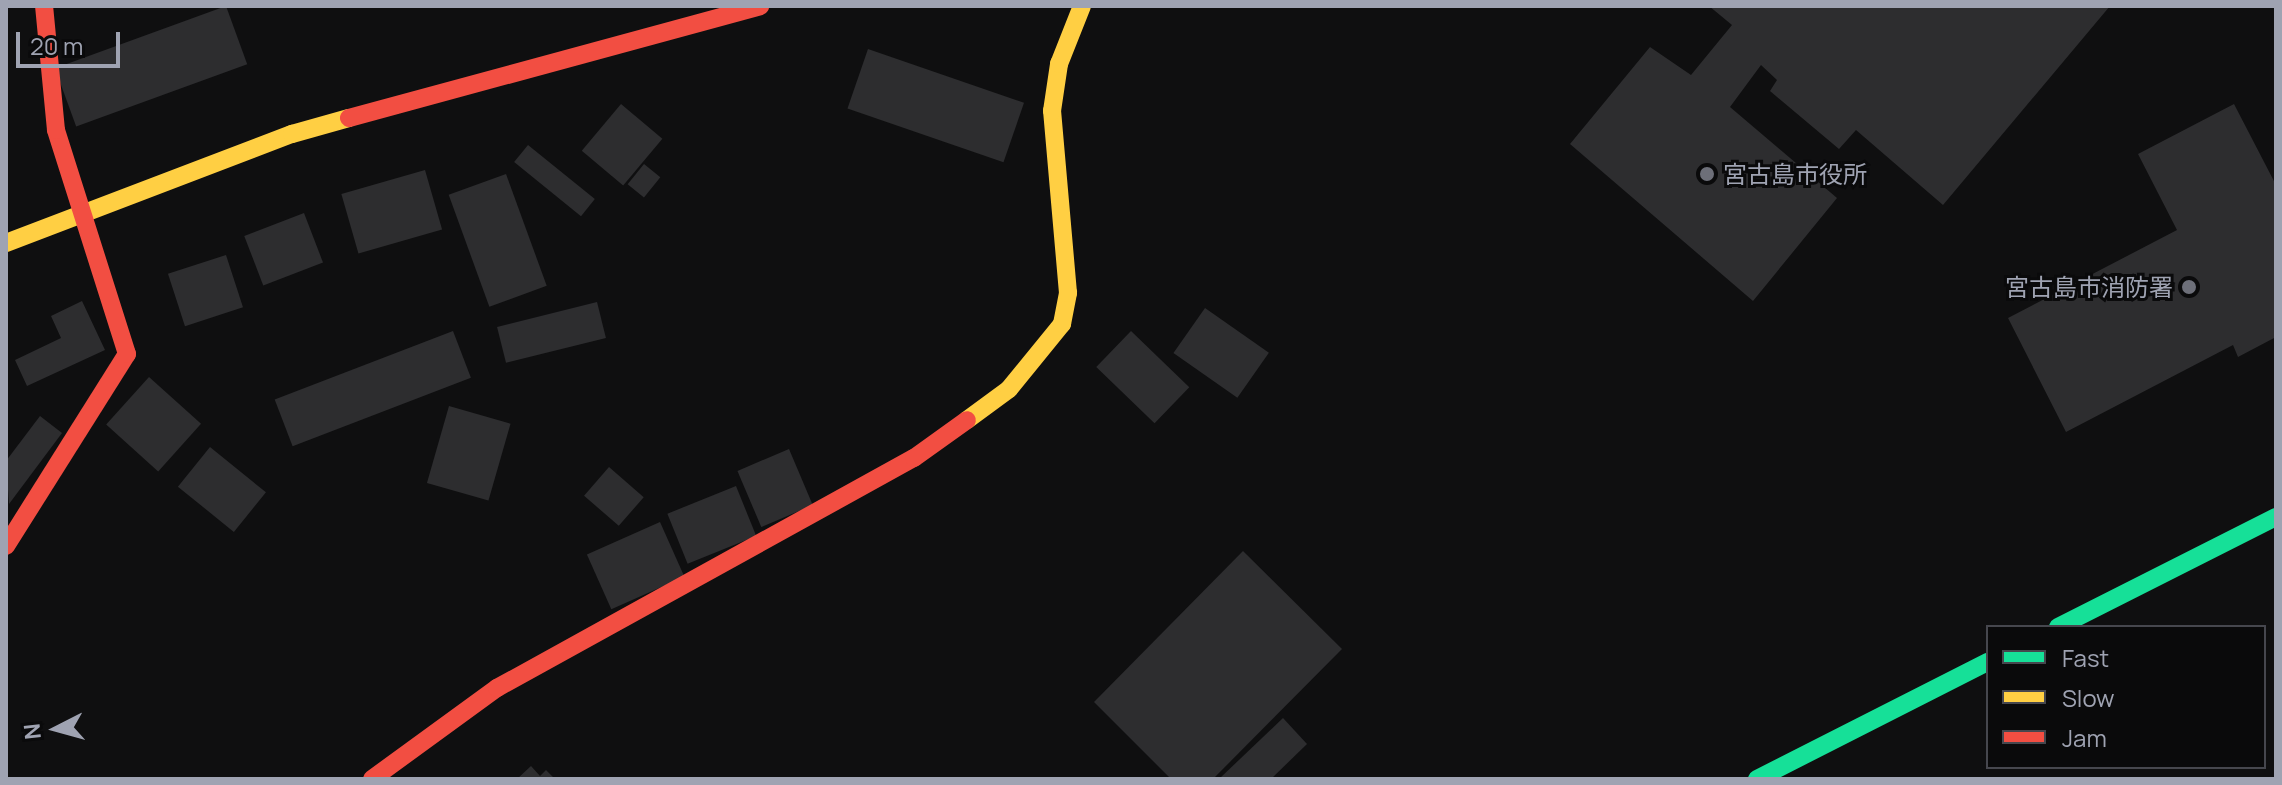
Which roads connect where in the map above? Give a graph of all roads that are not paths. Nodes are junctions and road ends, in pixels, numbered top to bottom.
1 (44, 6) edge
2 (760, 6) edge
3 (1082, 6) edge
4 (79, 212) junction
5 (6, 243) edge
6 (2276, 517) edge
7 (6, 546) edge
8 (2062, 625) edge
9 (1986, 663) edge
10 (372, 779) edge
11 (1757, 779) edge

1 - 4 street
2 - 4 street
3 - 10 street
4 - 5 street
4 - 7 street
6 - 8 street
9 - 11 street

